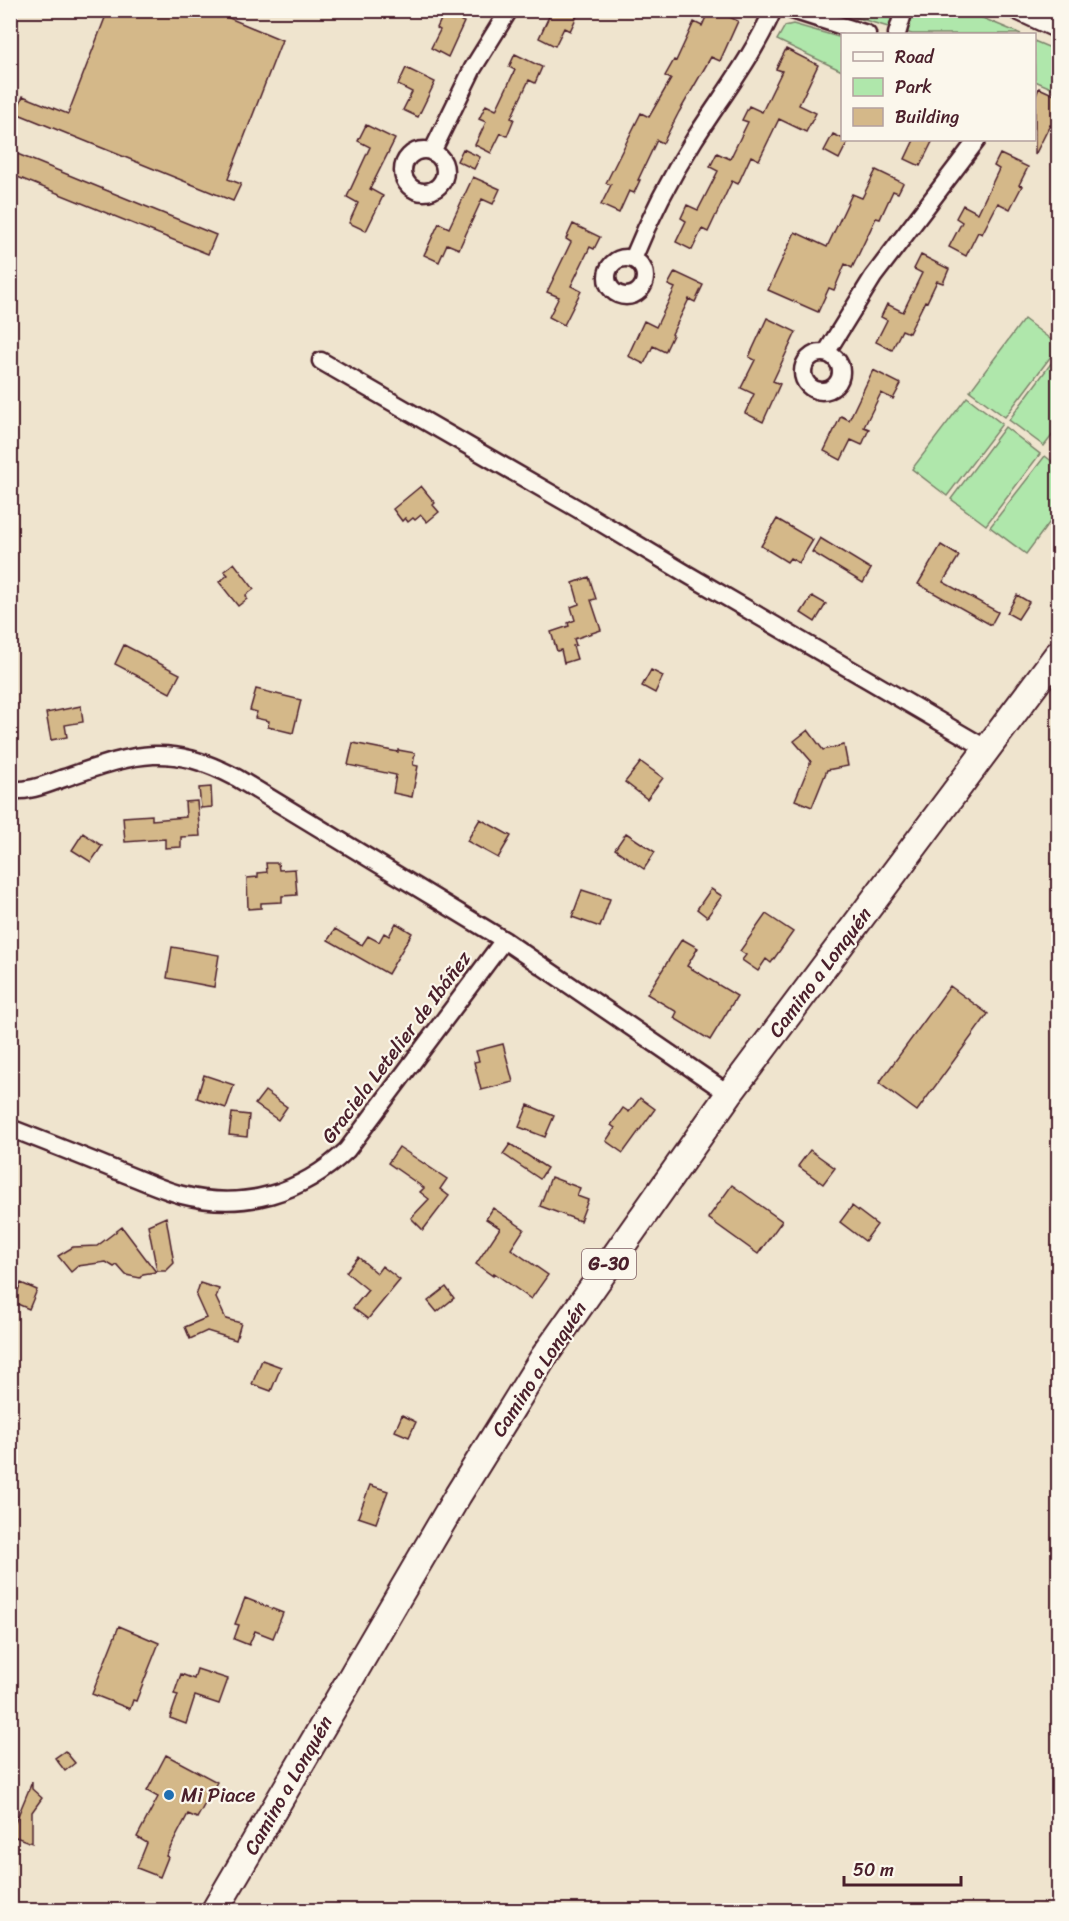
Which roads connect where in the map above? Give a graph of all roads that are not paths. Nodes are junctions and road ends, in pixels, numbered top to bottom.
1 (509, 10) edge
2 (773, 10) edge
3 (792, 10) edge
4 (904, 10) edge
5 (1019, 10) edge
6 (1059, 28) edge
7 (864, 33) edge
8 (897, 33) edge
9 (976, 141) edge
10 (432, 152) dead end
11 (633, 259) dead end
12 (826, 353) dead end
13 (321, 361) dead end
14 (1059, 654) edge
15 (987, 749) junction
16 (10, 790) edge
17 (504, 940) junction
18 (729, 1095) junction
19 (10, 1128) edge
20 (215, 1911) edge

1 - 10 street
2 - 11 street
3 - 7 street
4 - 8 street
5 - 6 street
9 - 12 street
13 - 15 street
14 - 15 main road, Camino a Lonquén / G-30
15 - 18 main road, Camino a Lonquén / G-30
16 - 17 street, Graciela Letelier de Ibáñez
17 - 18 street, Graciela Letelier de Ibáñez
17 - 19 street, Graciela Letelier de Ibáñez
18 - 20 main road, Camino a Lonquén / G-30

